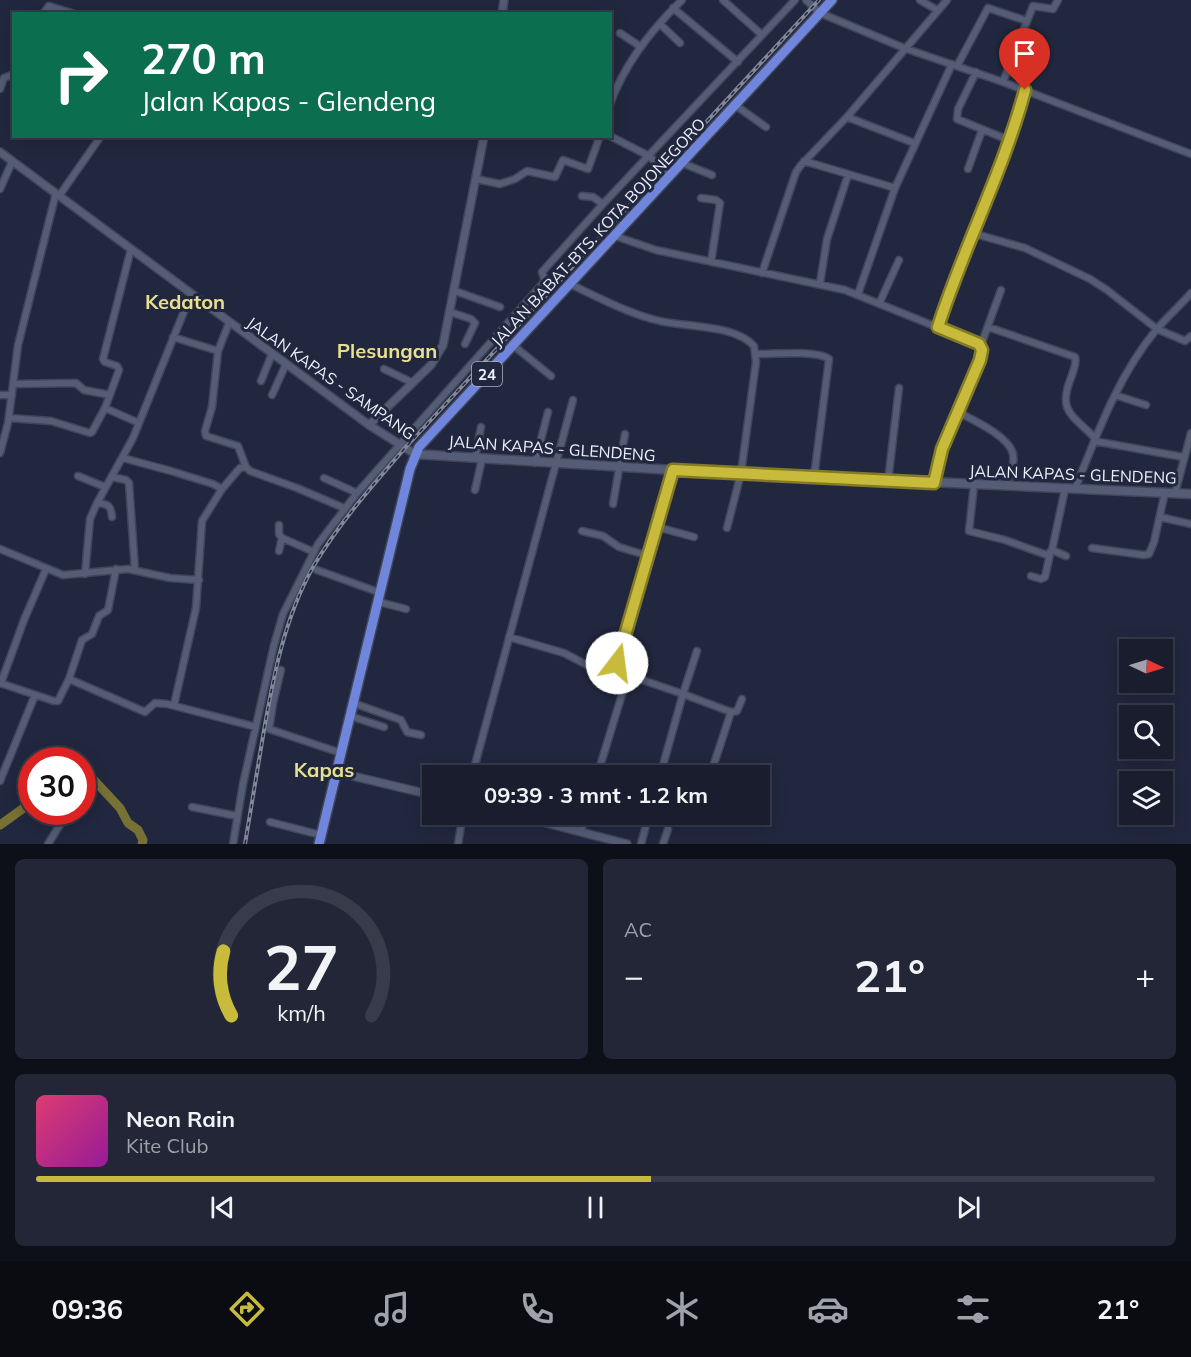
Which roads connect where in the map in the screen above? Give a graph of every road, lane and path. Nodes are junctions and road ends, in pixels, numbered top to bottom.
1 (682, 0) edge
2 (723, 0) edge
3 (795, 0) edge
4 (806, 0) edge
5 (832, 0) edge
6 (920, 0) edge
7 (947, 0) edge
8 (1058, 0) edge
9 (673, 8) junction
10 (937, 10) junction
11 (44, 12) edge
12 (68, 12) edge
13 (820, 13) junction
14 (1027, 21) junction
15 (660, 24) junction
16 (620, 33) dead end
17 (762, 35) junction
18 (680, 42) dead end
19 (641, 47) junction
20 (904, 48) junction
21 (738, 62) junction
22 (955, 65) junction
23 (976, 72) junction
24 (12, 75) edge
25 (1003, 82) junction
26 (0, 89) edge
27 (1025, 90) junction
28 (612, 99) edge
29 (735, 105) junction
30 (847, 117) junction
31 (766, 127) dead end
32 (982, 130) junction
33 (612, 137) edge
34 (99, 138) edge
35 (484, 138) edge
36 (599, 138) edge
37 (1011, 141) junction
38 (914, 143) junction
39 (0, 152) edge
40 (1191, 154) edge
41 (649, 156) junction
42 (804, 161) junction
43 (12, 162) junction
44 (682, 163) junction
45 (968, 169) dead end
46 (670, 175) junction
47 (712, 175) dead end
48 (848, 175) junction
49 (476, 179) junction
50 (895, 188) junction
51 (0, 189) edge
52 (57, 194) junction
53 (582, 196) dead end
54 (701, 198) dead end
55 (603, 204) junction
56 (972, 233) junction
57 (615, 236) junction
58 (131, 249) junction
59 (899, 260) dead end
60 (711, 262) junction
61 (762, 273) junction
62 (570, 284) junction
63 (820, 284) junction
64 (1001, 290) dead end
65 (455, 291) junction
66 (1191, 293) edge
67 (191, 294) junction
68 (858, 294) junction
69 (879, 304) junction
70 (500, 307) dead end
71 (450, 312) junction
72 (229, 322) junction
73 (938, 327) junction
74 (988, 327) junction
75 (1156, 329) junction
76 (173, 337) junction
77 (1189, 340) edge
78 (465, 344) dead end
79 (981, 345) junction
80 (514, 346) junction
81 (218, 351) junction
82 (272, 354) junction
83 (756, 354) junction
84 (286, 364) junction
85 (384, 369) dead end
86 (551, 376) dead end
87 (261, 381) dead end
88 (411, 382) junction
89 (13, 384) junction
90 (899, 388) dead end
91 (0, 394) edge
92 (12, 395) junction
93 (110, 395) junction
94 (272, 395) dead end
95 (1116, 395) junction
96 (573, 399) dead end
97 (1146, 405) dead end
98 (105, 408) junction
99 (548, 412) dead end
100 (958, 412) junction
101 (9, 418) junction
102 (139, 423) junction
103 (369, 425) junction
104 (481, 426) dead end
105 (1191, 433) edge
106 (625, 434) dead end
107 (1095, 440) junction
108 (399, 445) junction
109 (0, 453) edge
110 (415, 454) junction
111 (1183, 457) junction
112 (123, 458) junction
113 (479, 458) junction
114 (536, 463) junction
115 (555, 463) junction
116 (246, 467) junction
117 (619, 467) junction
118 (673, 470) junction
119 (741, 473) junction
120 (78, 476) dead end
121 (112, 477) junction
122 (814, 477) junction
123 (324, 478) dead end
124 (888, 481) junction
125 (934, 483) junction
126 (974, 485) junction
127 (1006, 486) junction
128 (105, 488) junction
129 (222, 489) junction
130 (1065, 489) junction
131 (1076, 489) junction
132 (475, 490) dead end
133 (357, 493) junction
134 (1170, 493) junction
135 (1191, 494) edge
136 (97, 503) junction
137 (614, 504) dead end
138 (344, 508) junction
139 (112, 517) dead end
140 (1160, 518) junction
141 (1191, 524) edge
142 (279, 525) dead end
143 (657, 527) junction
144 (727, 528) dead end
145 (582, 531) dead end
146 (694, 537) dead end
147 (282, 538) junction
148 (1092, 548) dead end
149 (0, 549) edge
150 (279, 551) dead end
151 (314, 552) junction
152 (1051, 552) junction
153 (649, 556) junction
154 (1066, 556) dead end
155 (46, 569) junction
156 (116, 569) junction
157 (135, 570) junction
158 (317, 570) dead end
159 (85, 574) junction
160 (1031, 576) dead end
161 (199, 580) junction
162 (380, 597) junction
163 (406, 609) dead end
164 (509, 637) junction
165 (697, 651) dead end
166 (616, 661) junction
167 (281, 670) dead end
168 (615, 670) junction
169 (626, 674) junction
170 (69, 679) junction
171 (0, 683) edge
172 (35, 694) junction
173 (683, 694) junction
174 (742, 699) dead end
175 (353, 703) junction
176 (171, 704) junction
177 (731, 712) junction
178 (350, 717) junction
179 (256, 727) junction
180 (384, 727) dead end
181 (421, 735) dead end
182 (341, 753) junction
183 (475, 765) edge
184 (600, 765) edge
185 (663, 765) edge
186 (714, 765) edge
187 (336, 772) junction
188 (0, 781) edge
189 (422, 793) edge
190 (192, 807) dead end
191 (237, 816) junction
192 (270, 822) dead end
193 (60, 825) edge
194 (461, 825) edge
195 (554, 825) edge
196 (583, 825) edge
197 (646, 825) edge
198 (668, 829) dead end
199 (581, 832) junction
200 (320, 839) edge
201 (614, 842) edge
202 (48, 844) edge
203 (233, 844) edge
204 (458, 844) edge
205 (627, 844) edge
206 (641, 844) edge
207 (663, 844) edge

1 - 9 street
2 - 17 street
3 - 17 street
4 - 13 street
5 - 13 highway, JALAN BABAT-BTS. KOTA BOJONEGORO / 24
6 - 10 street
7 - 10 street
8 - 14 street
9 - 15 street
9 - 21 street
10 - 20 street
11 - 12 street
13 - 20 street
13 - 29 highway, JALAN BABAT-BTS. KOTA BOJONEGORO / 24
14 - 22 street
14 - 25 street
15 - 18 street
15 - 19 street
16 - 19 street
17 - 21 street
19 - 28 street
20 - 22 street
20 - 30 street
21 - 41 street
22 - 23 street
22 - 38 street
23 - 25 street
23 - 32 street
24 - 26 street
25 - 27 street
27 - 37 street
27 - 40 street
29 - 31 street
29 - 44 highway, JALAN BABAT-BTS. KOTA BOJONEGORO / 24
30 - 38 street
30 - 42 street
32 - 37 street
32 - 45 street
33 - 41 street
34 - 52 street
35 - 49 street
36 - 49 street
37 - 56 street
38 - 50 street
39 - 43 street, JALAN KAPAS - SAMPANG
41 - 46 street
41 - 55 street
42 - 48 street
42 - 61 street
43 - 51 street
43 - 52 street, JALAN KAPAS - SAMPANG
44 - 46 highway, JALAN BABAT-BTS. KOTA BOJONEGORO / 24
44 - 47 street
46 - 57 highway, JALAN BABAT-BTS. KOTA BOJONEGORO / 24
48 - 50 street
48 - 63 street
49 - 65 street
50 - 68 street
52 - 58 street, JALAN KAPAS - SAMPANG
52 - 89 street
53 - 55 street
54 - 60 street
55 - 108 street
56 - 73 street
56 - 75 street
57 - 60 street
57 - 62 highway, JALAN BABAT-BTS. KOTA BOJONEGORO / 24
58 - 67 street, JALAN KAPAS - SAMPANG
58 - 93 street
59 - 69 street
60 - 61 street
61 - 63 street
62 - 80 highway, JALAN BABAT-BTS. KOTA BOJONEGORO / 24
62 - 83 street
63 - 68 street
64 - 74 street
65 - 70 street
65 - 71 street
66 - 75 street
67 - 72 street, JALAN KAPAS - SAMPANG
67 - 76 street
68 - 69 street
69 - 73 street
71 - 78 street
71 - 88 street
72 - 81 street
72 - 82 street, JALAN KAPAS - SAMPANG
73 - 79 street
74 - 79 street
74 - 107 street
75 - 77 street
75 - 95 street
76 - 81 street
76 - 102 street
79 - 100 street
80 - 86 street
80 - 110 highway, JALAN BABAT-BTS. KOTA BOJONEGORO / 24
81 - 116 street
82 - 84 street, JALAN KAPAS - SAMPANG
82 - 87 street
83 - 119 street
83 - 122 street
84 - 94 street
84 - 103 street, JALAN KAPAS - SAMPANG
85 - 88 street
88 - 103 street
89 - 92 street
89 - 93 street
90 - 124 street
91 - 92 street
92 - 101 street
93 - 98 street
95 - 97 street
95 - 107 street
96 - 115 street
98 - 101 street
98 - 102 street
99 - 114 street
100 - 125 street
100 - 127 street
101 - 109 street
102 - 112 street
103 - 108 street, JALAN KAPAS - SAMPANG
104 - 113 street
105 - 111 street
106 - 117 street
107 - 111 street
107 - 131 street
108 - 110 street, JALAN KAPAS - SAMPANG
108 - 133 street
110 - 113 main road, JALAN KAPAS - GLENDENG
110 - 162 highway, JALAN BABAT-BTS. KOTA BOJONEGORO / 24
111 - 134 street
112 - 121 street
112 - 129 street
113 - 114 main road, JALAN KAPAS - GLENDENG
113 - 132 street
114 - 115 main road, JALAN KAPAS - GLENDENG
115 - 117 main road, JALAN KAPAS - GLENDENG
115 - 164 street
116 - 129 street
116 - 138 street
117 - 118 main road, JALAN KAPAS - GLENDENG
117 - 137 street
118 - 119 main road, JALAN KAPAS - GLENDENG
118 - 143 street
119 - 122 main road, JALAN KAPAS - GLENDENG
119 - 144 street
120 - 128 street
121 - 128 street
121 - 157 street
122 - 124 main road, JALAN KAPAS - GLENDENG
123 - 133 street
124 - 125 main road, JALAN KAPAS - GLENDENG
125 - 126 main road, JALAN KAPAS - GLENDENG
126 - 127 main road, JALAN KAPAS - GLENDENG
126 - 152 street
127 - 130 main road, JALAN KAPAS - GLENDENG
128 - 136 street
129 - 161 street
130 - 131 main road, JALAN KAPAS - GLENDENG
130 - 152 street
131 - 134 main road, JALAN KAPAS - GLENDENG
133 - 138 street
134 - 135 main road, JALAN KAPAS - GLENDENG
134 - 140 street
136 - 139 street
136 - 159 street
138 - 151 street
140 - 141 street
140 - 148 street
142 - 147 street
143 - 146 street
143 - 153 street
145 - 153 street
147 - 150 street
147 - 151 street
149 - 155 street
151 - 179 street
152 - 154 street
152 - 160 street
153 - 166 street
155 - 159 street
155 - 171 street
156 - 157 street
156 - 159 street
156 - 170 street
157 - 161 street
158 - 162 street
161 - 176 street
162 - 163 street
162 - 175 highway, JALAN BABAT-BTS. KOTA BOJONEGORO / 24
164 - 168 street
164 - 183 street
165 - 173 street
166 - 168 street
166 - 169 street
167 - 182 street
168 - 169 street
169 - 173 street
169 - 184 street
170 - 172 street
170 - 176 street
171 - 172 street
172 - 188 street
173 - 177 street
173 - 185 street
174 - 177 street
175 - 178 highway, JALAN BABAT-BTS. KOTA BOJONEGORO / 24
175 - 181 street
176 - 179 street
177 - 186 street
178 - 180 street
178 - 182 highway, JALAN BABAT-BTS. KOTA BOJONEGORO / 24
179 - 191 street
182 - 187 highway, JALAN BABAT-BTS. KOTA BOJONEGORO / 24
187 - 189 street
187 - 200 highway, JALAN BABAT-BTS. KOTA BOJONEGORO / 24
190 - 191 street
191 - 203 street
192 - 200 street
193 - 202 street
194 - 204 street
195 - 199 street
196 - 199 street
197 - 206 street
198 - 207 street
199 - 201 street
201 - 205 street

